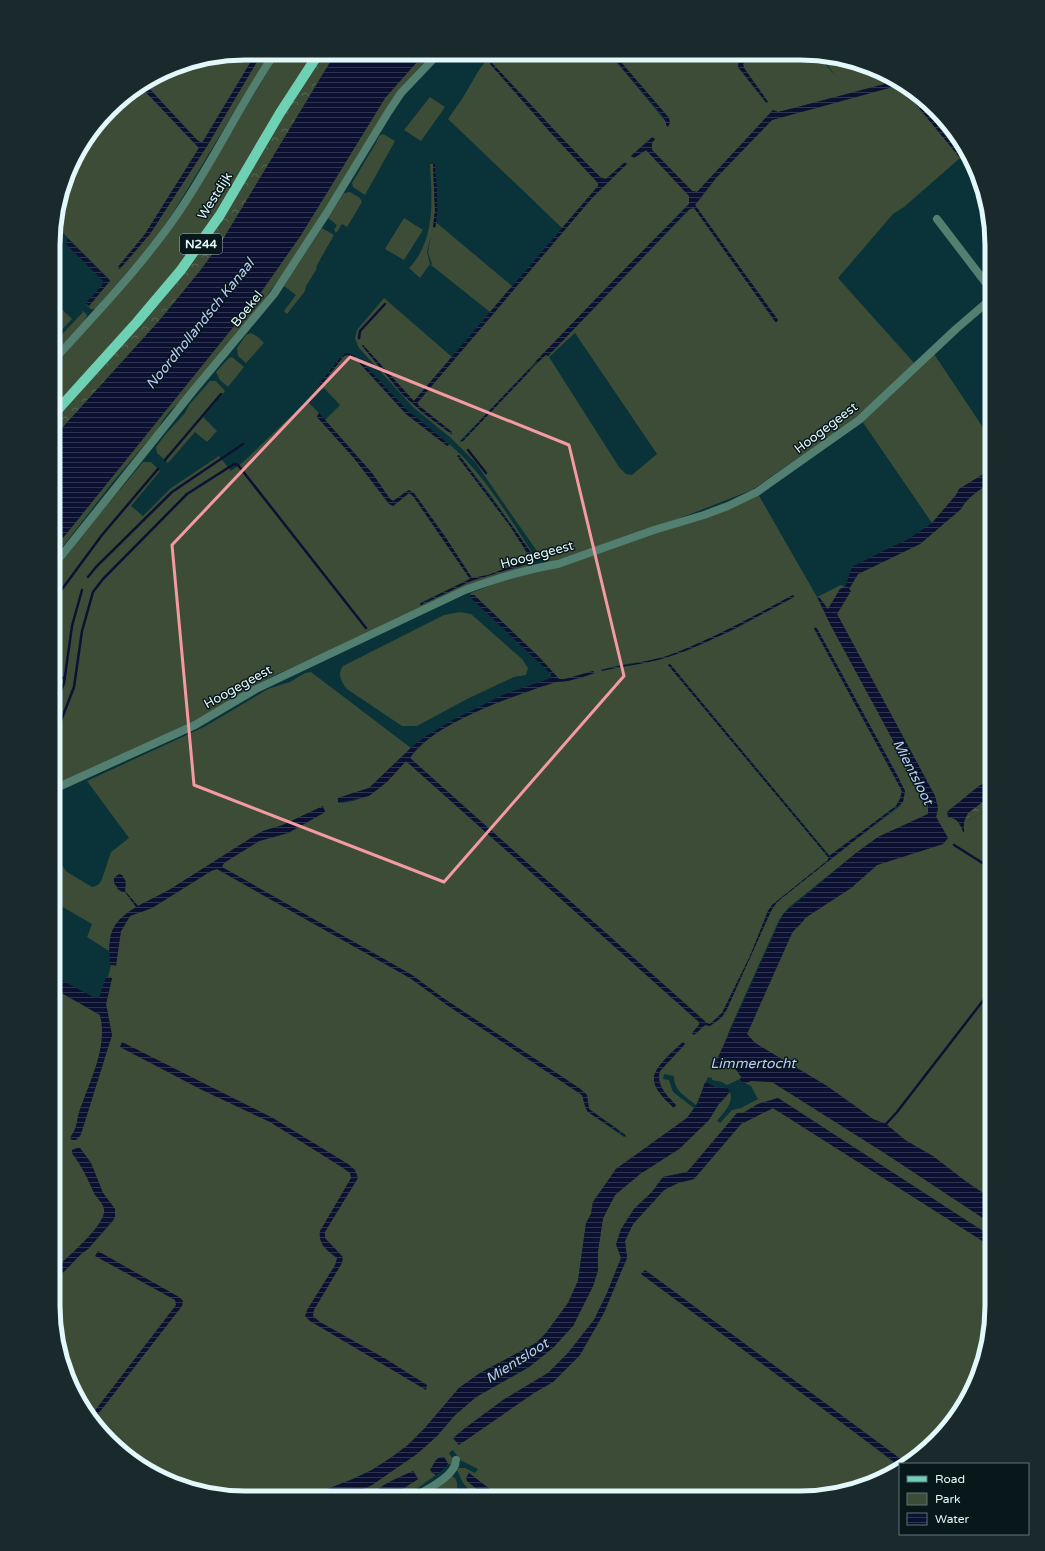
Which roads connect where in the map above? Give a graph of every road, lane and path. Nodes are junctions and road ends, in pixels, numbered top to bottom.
1 (270, 60) edge
2 (314, 60) edge
3 (433, 60) edge
4 (937, 219) dead end
5 (985, 282) edge
6 (985, 304) edge
7 (60, 353) edge
8 (60, 407) edge
9 (60, 557) edge
10 (60, 787) edge
11 (456, 1460) dead end
12 (424, 1491) edge

1 - 7 street, Westdijk
2 - 8 main road, Westdijk / N244
3 - 9 street, Boekel
4 - 5 street
6 - 10 street, Hoogegeest
11 - 12 street

